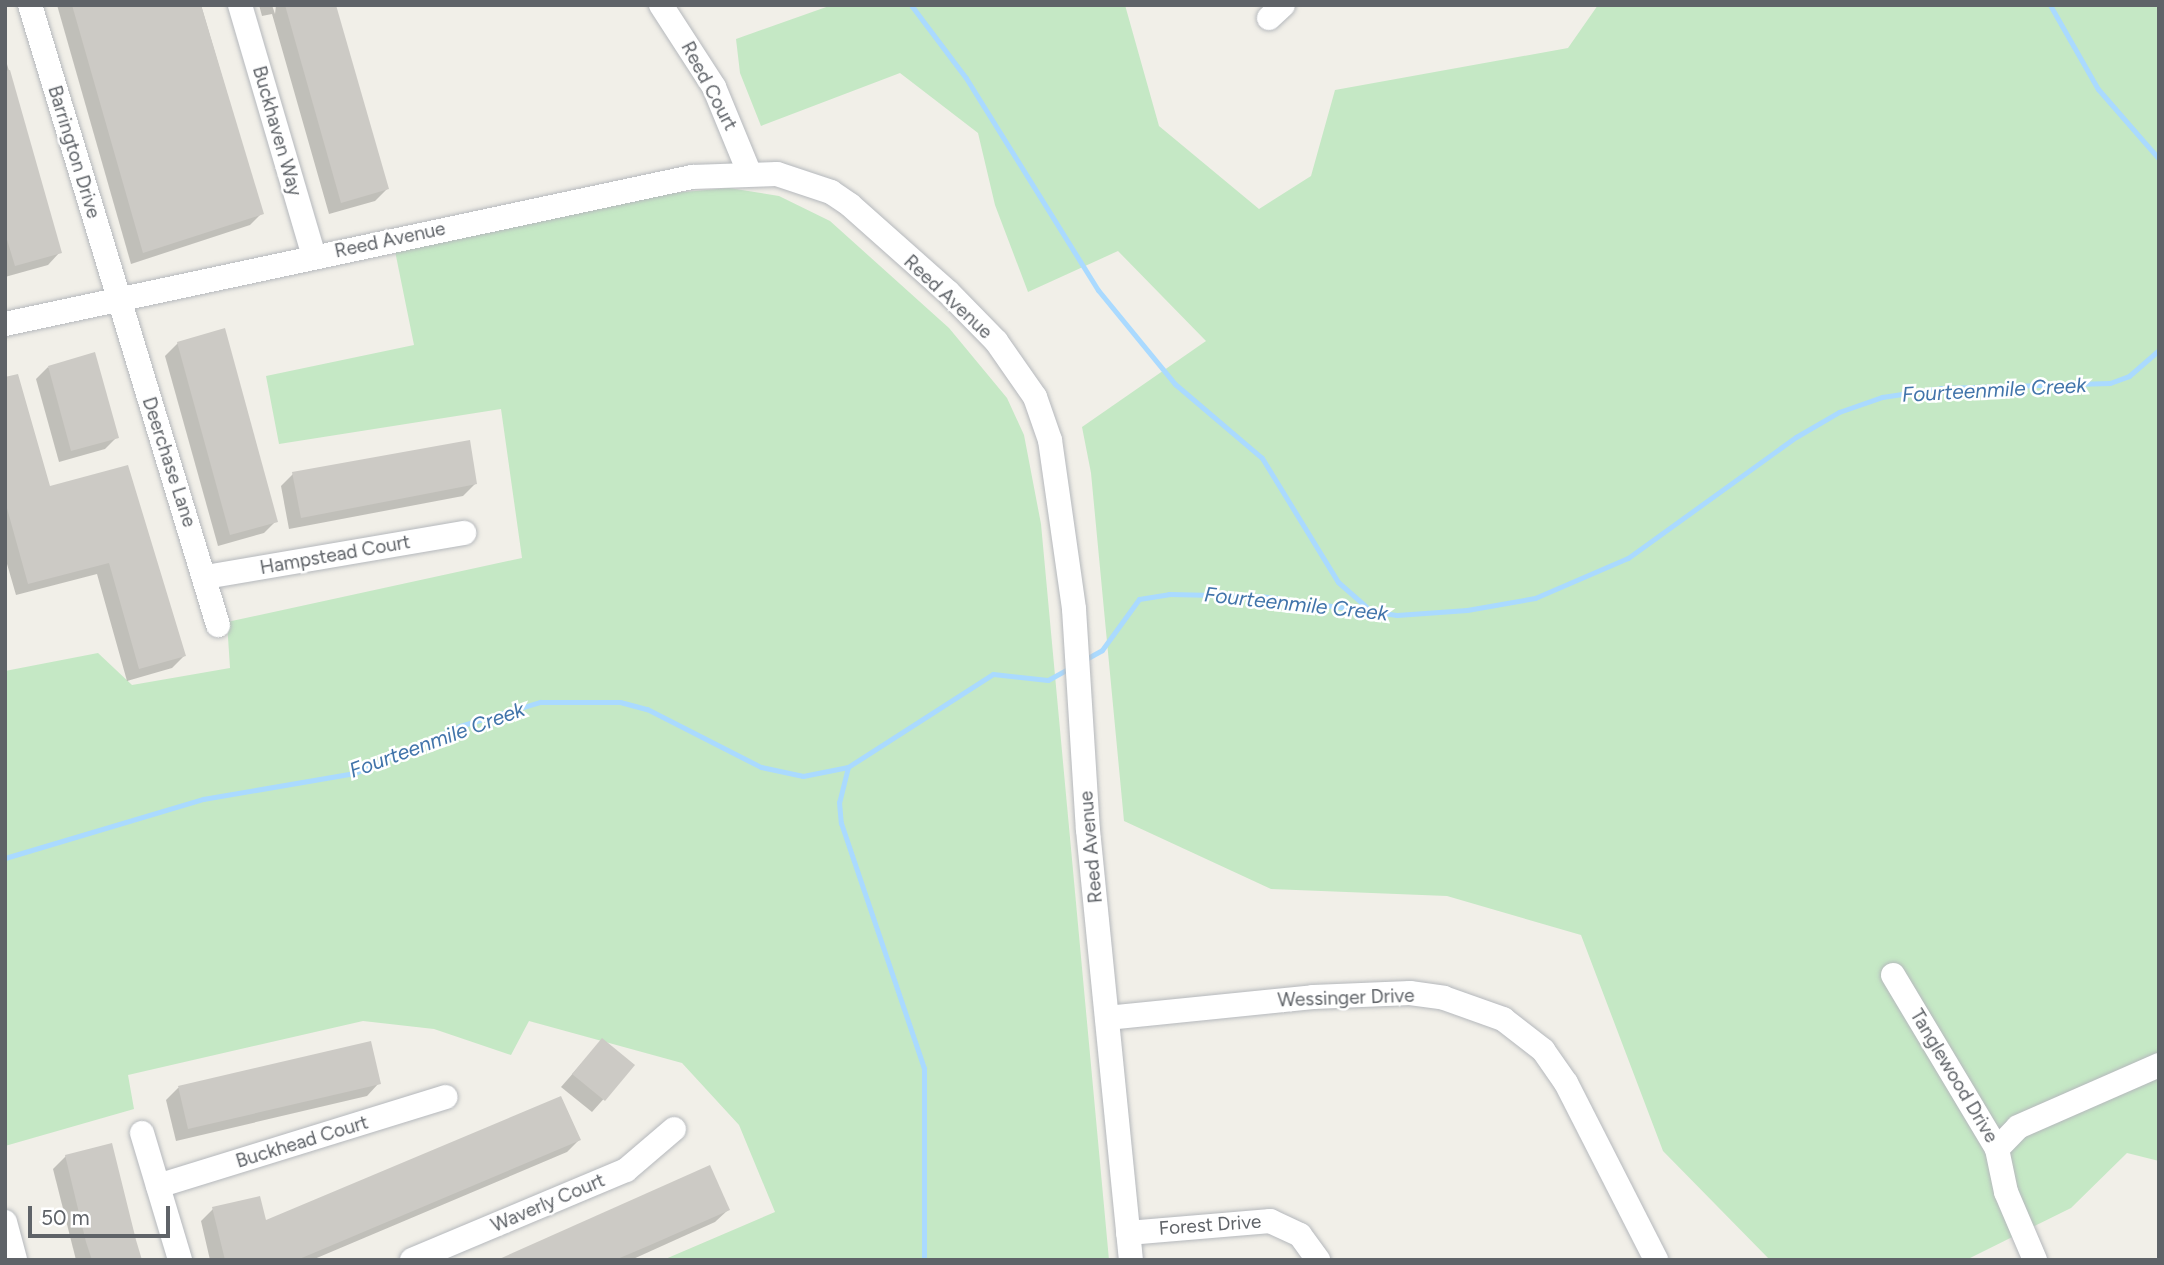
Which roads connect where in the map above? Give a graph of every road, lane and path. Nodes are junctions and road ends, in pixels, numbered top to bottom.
1 (30, 5) edge
2 (240, 5) edge
3 (661, 5) edge
4 (749, 172) junction
5 (314, 257) junction
6 (118, 300) junction
7 (5, 324) edge
8 (464, 533) dead end
9 (206, 578) junction
10 (218, 625) dead end
11 (1893, 975) dead end
12 (1107, 1018) junction
13 (2159, 1065) edge
14 (446, 1097) dead end
15 (674, 1129) dead end
16 (142, 1133) dead end
17 (1997, 1149) junction
18 (158, 1186) junction
19 (5, 1222) edge
20 (1128, 1233) junction
21 (15, 1260) edge
22 (180, 1260) edge
23 (412, 1260) edge
24 (1131, 1260) edge
25 (1318, 1260) edge
26 (1656, 1260) edge
27 (2035, 1260) edge

1 - 6 street, Barrington Drive
2 - 5 street, Buckhaven Way
3 - 4 street, Reed Court
4 - 5 street, Reed Avenue
4 - 12 street, Reed Avenue
5 - 6 street, Reed Avenue
6 - 7 street, Reed Avenue
6 - 9 street, Deerchase Lane
8 - 9 street, Hampstead Court
9 - 10 street, Deerchase Lane
11 - 17 street, Tanglewood Drive
12 - 20 street, Reed Avenue
12 - 26 street, Wessinger Drive
13 - 17 street
14 - 18 street, Buckhead Court
15 - 23 street, Waverly Court
16 - 18 street
17 - 27 street, Tanglewood Drive
18 - 22 street
19 - 21 street
20 - 24 street, Reed Avenue
20 - 25 street, Forest Drive

